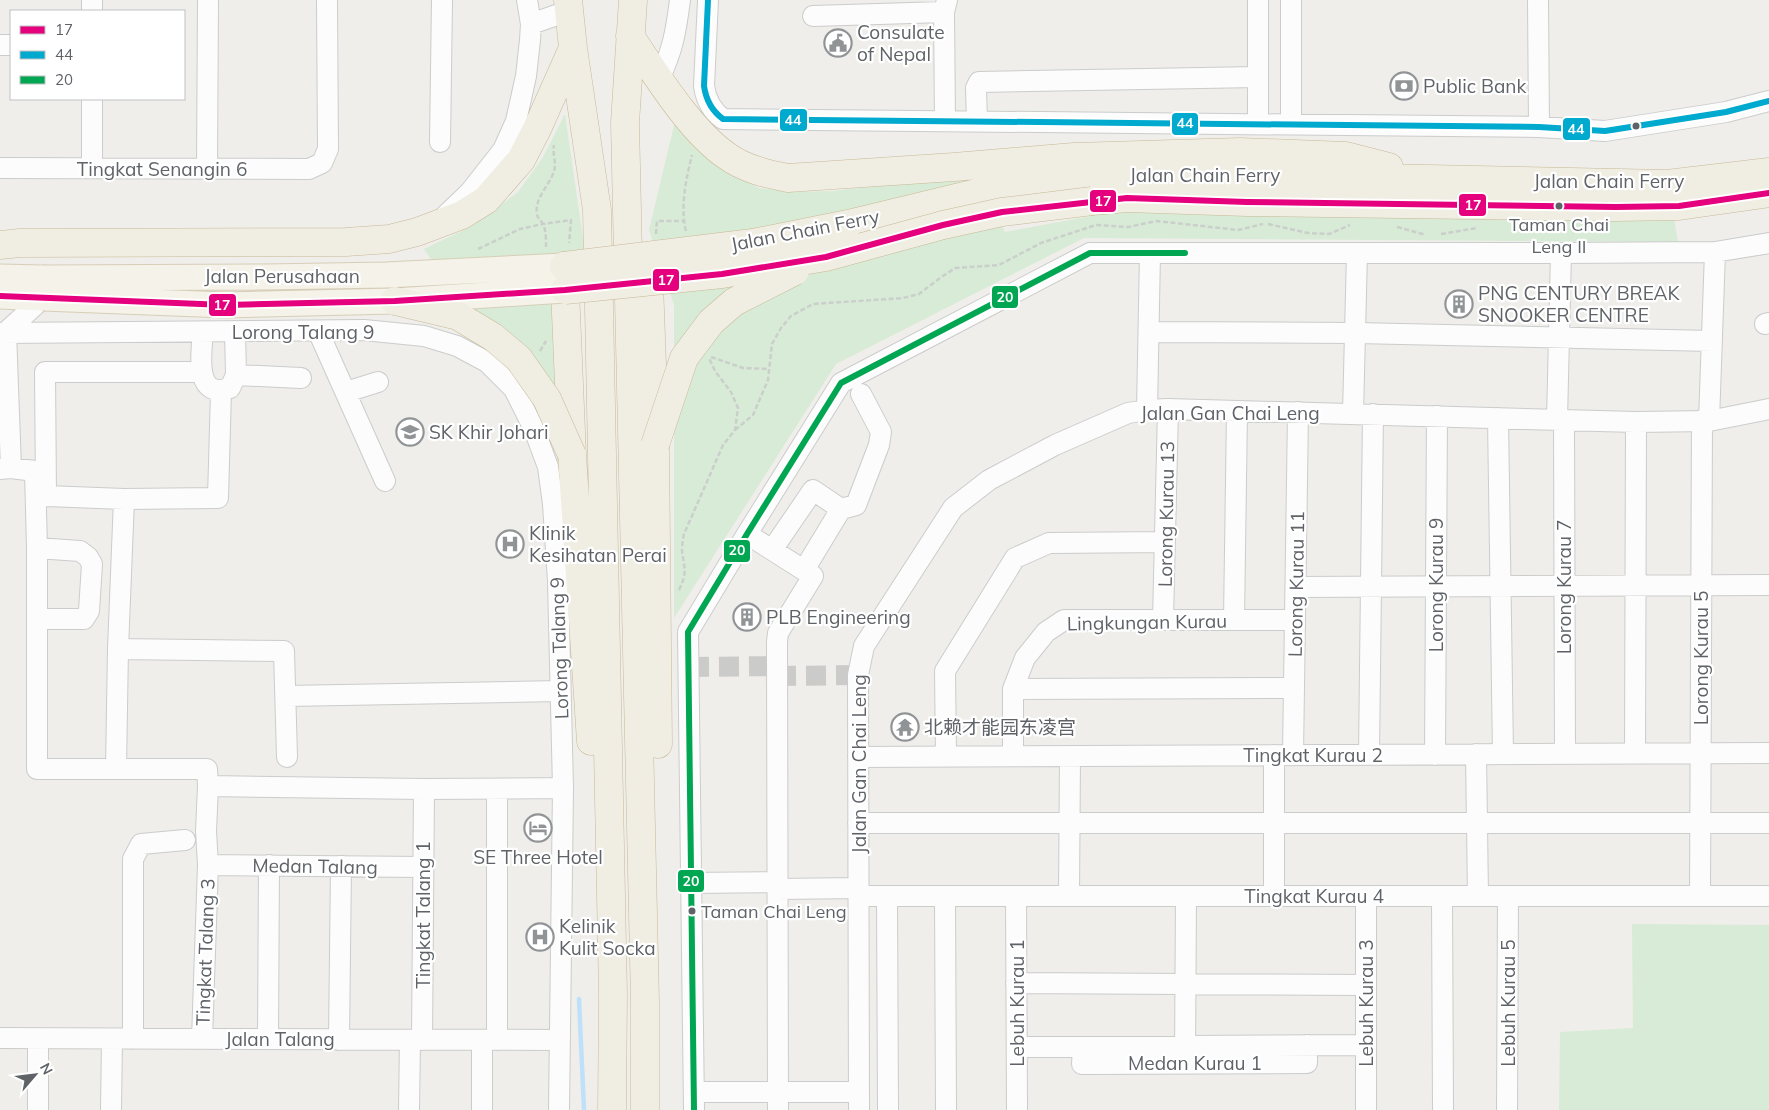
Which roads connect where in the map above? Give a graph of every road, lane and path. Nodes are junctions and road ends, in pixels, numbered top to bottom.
1 (208, 0) edge
2 (327, 0) edge
3 (442, 0) edge
4 (527, 0) edge
5 (633, 0) edge
6 (680, 0) edge
7 (708, 0) edge
8 (1258, 0) edge
9 (1291, 0) edge
10 (1538, 0) edge
11 (568, 6) edge
12 (946, 6) edge
13 (813, 16) dead end
14 (531, 24) junction
15 (630, 36) junction
16 (573, 48) junction
17 (1258, 77) junction
18 (659, 79) junction
19 (92, 100) edge
20 (1769, 102) edge
21 (945, 121) junction
22 (977, 121) junction
23 (625, 123) junction
24 (1258, 124) junction
25 (1291, 124) junction
26 (1539, 127) junction
27 (702, 133) junction
28 (440, 142) dead end
29 (0, 168) edge
30 (92, 168) junction
31 (207, 169) junction
32 (1769, 172) edge
33 (1437, 179) junction
34 (1769, 193) edge
35 (571, 220) dead end
36 (683, 222) junction
37 (434, 225) junction
38 (688, 239) dead end
39 (1769, 243) edge
40 (0, 244) edge
41 (1358, 252) junction
42 (1715, 252) junction
43 (1150, 253) junction
44 (1561, 253) junction
45 (826, 257) junction
46 (650, 258) junction
47 (566, 266) junction
48 (0, 277) edge
49 (43, 288) junction
50 (0, 296) edge
51 (395, 301) junction
52 (2, 331) edge
53 (318, 331) junction
54 (203, 332) junction
55 (235, 332) junction
56 (1149, 332) junction
57 (1356, 333) junction
58 (1559, 338) junction
59 (1712, 341) junction
60 (769, 369) dead end
61 (202, 372) junction
62 (236, 375) junction
63 (301, 378) dead end
64 (378, 382) dead end
65 (221, 391) junction
66 (346, 392) junction
67 (861, 394) dead end
68 (5, 404) edge
69 (1168, 409) junction
70 (1769, 409) edge
71 (1147, 410) junction
72 (1237, 411) junction
73 (1298, 412) junction
74 (1363, 414) junction
75 (1437, 416) junction
76 (1498, 418) junction
77 (1560, 420) junction
78 (1705, 421) junction
79 (1636, 422) junction
80 (655, 445) junction
81 (572, 455) junction
82 (5, 468) edge
83 (385, 481) dead end
84 (124, 498) junction
85 (841, 509) junction
86 (747, 534) junction
87 (1165, 542) junction
88 (37, 548) junction
89 (772, 550) junction
90 (804, 570) junction
91 (1769, 585) edge
92 (1436, 586) junction
93 (1500, 586) junction
94 (1564, 586) junction
95 (1635, 586) junction
96 (1702, 586) junction
97 (1296, 587) junction
98 (1371, 587) junction
99 (678, 592) dead end
100 (37, 619) junction
101 (1163, 620) junction
102 (1234, 620) junction
103 (1295, 620) junction
104 (118, 649) junction
105 (1294, 688) junction
106 (1013, 689) junction
107 (560, 691) junction
108 (286, 696) junction
109 (1769, 753) edge
110 (1435, 754) junction
111 (1476, 754) junction
112 (1503, 754) junction
113 (1565, 754) junction
114 (1635, 754) junction
115 (1701, 754) junction
116 (1284, 755) junction
117 (1369, 755) junction
118 (946, 756) junction
119 (1013, 756) junction
120 (1070, 756) junction
121 (287, 757) dead end
122 (858, 757) junction
123 (116, 769) junction
124 (208, 786) junction
125 (563, 788) junction
126 (497, 789) junction
127 (424, 790) junction
128 (858, 823) junction
129 (1769, 823) edge
130 (1070, 824) junction
131 (1274, 824) junction
132 (1476, 824) junction
133 (1700, 824) junction
134 (185, 840) dead end
135 (208, 865) junction
136 (269, 865) junction
137 (341, 866) junction
138 (422, 867) junction
139 (690, 883) junction
140 (777, 885) junction
141 (858, 892) junction
142 (887, 896) junction
143 (945, 896) junction
144 (1016, 896) junction
145 (1069, 896) junction
146 (1186, 896) junction
147 (1274, 896) junction
148 (1366, 896) junction
149 (1442, 896) junction
150 (1478, 896) junction
151 (1508, 896) junction
152 (1700, 896) junction
153 (1769, 896) edge
154 (1016, 983) junction
155 (1185, 984) junction
156 (1366, 985) junction
157 (613, 994) junction
158 (645, 1002) junction
159 (0, 1038) edge
160 (38, 1038) junction
161 (112, 1039) junction
162 (133, 1039) junction
163 (202, 1039) junction
164 (268, 1039) junction
165 (339, 1040) junction
166 (416, 1040) junction
167 (490, 1040) junction
168 (559, 1040) junction
169 (1365, 1044) junction
170 (1017, 1047) junction
171 (1185, 1054) junction
172 (612, 1066) junction
173 (694, 1101) edge
174 (778, 1101) edge
175 (859, 1101) edge
176 (38, 1110) edge
177 (111, 1110) edge
178 (409, 1110) edge
179 (482, 1110) edge
180 (559, 1110) edge
181 (603, 1110) edge
182 (612, 1110) edge
183 (645, 1110) edge
184 (888, 1110) edge
185 (946, 1110) edge
186 (1016, 1110) edge
187 (1366, 1110) edge
188 (1442, 1110) edge
189 (1507, 1110) edge

1 - 31 street
2 - 31 street, Tingkat Senangin 6
3 - 28 street
4 - 14 street
5 - 15 highway
6 - 18 street
7 - 21 street
8 - 17 street
9 - 25 street
10 - 26 street
11 - 14 street
11 - 16 highway
12 - 13 street
12 - 21 street
14 - 37 street
15 - 18 highway
15 - 23 highway
16 - 37 highway
16 - 157 highway
17 - 22 street
17 - 24 street
18 - 23 highway
18 - 27 highway
19 - 30 street
20 - 26 street
21 - 22 street
22 - 24 street
23 - 158 highway
24 - 25 street
25 - 26 street
27 - 33 highway
27 - 36 path
29 - 30 street, Tingkat Senangin 6
30 - 31 street, Tingkat Senangin 6
32 - 33 highway, Jalan Chain Ferry
33 - 46 highway, Jalan Chain Ferry, bridge
34 - 45 highway, Jalan Chain Ferry, bridge
35 - 47 path
36 - 38 path
36 - 46 path
37 - 40 highway
39 - 42 street
41 - 43 street
41 - 44 street
41 - 57 street
42 - 44 street
42 - 59 street, Lorong Kurau 5
43 - 56 street
43 - 86 street
44 - 58 street, Lorong Kurau 7
45 - 46 highway, Jalan Chain Ferry, bridge
45 - 80 highway, bridge
46 - 47 highway, bridge
46 - 80 highway, bridge
47 - 49 main road, Jalan Perusahaan, bridge
47 - 51 main road, Jalan Perusahaan, bridge
47 - 81 highway, bridge
48 - 49 main road, Jalan Perusahaan
49 - 50 main road, Jalan Perusahaan
49 - 51 main road, Jalan Perusahaan, bridge
49 - 52 street
51 - 81 highway, bridge
52 - 54 street, Lorong Talang 9
52 - 68 street
53 - 55 street, Lorong Talang 9
53 - 66 street
53 - 107 street, Lorong Talang 9
54 - 55 street, Lorong Talang 9
54 - 61 street
55 - 62 street
56 - 57 street
56 - 71 street
57 - 58 street
57 - 74 street
58 - 59 street
58 - 77 street, Lorong Kurau 7
59 - 78 street, Lorong Kurau 5
60 - 99 path
61 - 65 street
61 - 84 street
62 - 63 street
62 - 65 street
64 - 66 street
65 - 84 street
66 - 83 street
67 - 85 street
68 - 82 street
69 - 71 street, Jalan Gan Chai Leng
69 - 72 street, Jalan Gan Chai Leng
69 - 87 street, Lorong Kurau 13
70 - 78 street, Jalan Gan Chai Leng
71 - 122 street, Jalan Gan Chai Leng
72 - 73 street, Jalan Gan Chai Leng
72 - 102 street
73 - 74 street, Jalan Gan Chai Leng
73 - 97 street, Lorong Kurau 11
74 - 75 street, Jalan Gan Chai Leng
74 - 98 street
75 - 76 street, Jalan Gan Chai Leng
75 - 92 street, Lorong Kurau 9
76 - 77 street, Jalan Gan Chai Leng
76 - 93 street
77 - 79 street, Jalan Gan Chai Leng
77 - 94 street, Lorong Kurau 7
78 - 79 street, Jalan Gan Chai Leng
78 - 96 street, Lorong Kurau 5
79 - 95 street
80 - 158 highway
81 - 157 highway
82 - 88 street
84 - 104 street
85 - 89 street
85 - 90 street
86 - 89 street
86 - 139 street
87 - 101 street, Lorong Kurau 13
87 - 118 street
88 - 100 street
88 - 100 street
89 - 90 street
90 - 140 street
91 - 96 street
92 - 93 street
92 - 98 street
92 - 110 street, Lorong Kurau 9
93 - 94 street
93 - 112 street
94 - 95 street
94 - 113 street, Lorong Kurau 7
95 - 96 street
95 - 114 street
96 - 115 street, Lorong Kurau 5
97 - 98 street
97 - 103 street, Lorong Kurau 11
98 - 117 street
100 - 123 street
101 - 102 street, Lingkungan Kurau
101 - 106 street, Lingkungan Kurau
102 - 103 street, Lingkungan Kurau
103 - 105 street, Lorong Kurau 11
104 - 108 street
104 - 123 street
105 - 106 street
105 - 116 street, Lorong Kurau 11
106 - 119 street, Lingkungan Kurau
107 - 108 street
107 - 125 street, Lorong Talang 9
108 - 121 street
109 - 115 street, Tingkat Kurau 2
110 - 111 street, Tingkat Kurau 2
110 - 117 street, Tingkat Kurau 2
111 - 112 street, Tingkat Kurau 2
111 - 132 street
112 - 113 street, Tingkat Kurau 2
113 - 114 street, Tingkat Kurau 2
114 - 115 street, Tingkat Kurau 2
115 - 133 street, Lorong Kurau 5
116 - 117 street, Tingkat Kurau 2
116 - 120 street, Tingkat Kurau 2
116 - 131 street, Lorong Kurau 11
118 - 119 street, Tingkat Kurau 2
118 - 122 street, Tingkat Kurau 2
119 - 120 street, Tingkat Kurau 2
120 - 130 street
122 - 128 street, Jalan Gan Chai Leng
123 - 124 street
124 - 127 street
124 - 135 street, Tingkat Talang 3
125 - 126 street
125 - 168 street, Lorong Talang 9
126 - 127 street
126 - 167 street
127 - 138 street, Tingkat Talang 1
128 - 130 street
128 - 141 street, Jalan Gan Chai Leng
129 - 133 street
130 - 131 street
130 - 145 street
131 - 132 street
131 - 147 street, Lorong Kurau 11
132 - 133 street
132 - 150 street
133 - 152 street, Lorong Kurau 5
134 - 162 street
135 - 136 street, Medan Talang
135 - 163 street, Tingkat Talang 3
136 - 137 street, Medan Talang
136 - 164 street
137 - 138 street, Medan Talang
137 - 165 street
138 - 166 street, Tingkat Talang 1
139 - 140 street, Tingkat Kurau 4
139 - 173 street
140 - 141 street, Tingkat Kurau 4
140 - 174 street
141 - 142 street, Tingkat Kurau 4
141 - 175 street, Jalan Gan Chai Leng
142 - 143 street, Tingkat Kurau 4
142 - 184 street
143 - 144 street, Tingkat Kurau 4
143 - 185 street
144 - 145 street, Tingkat Kurau 4
144 - 154 street, Lebuh Kurau 1
145 - 146 street, Tingkat Kurau 4
146 - 147 street, Tingkat Kurau 4
146 - 155 street
147 - 148 street, Tingkat Kurau 4
148 - 149 street, Tingkat Kurau 4
148 - 156 street, Lebuh Kurau 3
149 - 150 street, Tingkat Kurau 4
149 - 188 street
150 - 151 street, Tingkat Kurau 4
151 - 152 street, Tingkat Kurau 4
151 - 189 street, Lebuh Kurau 5
152 - 153 street, Tingkat Kurau 4
154 - 155 street
154 - 170 street, Lebuh Kurau 1
155 - 156 street
155 - 171 street
156 - 169 street, Lebuh Kurau 3
157 - 172 highway
158 - 183 highway
159 - 160 street, Jalan Talang
160 - 161 street, Jalan Talang
160 - 176 street
161 - 162 street, Jalan Talang
161 - 177 street
162 - 163 street, Jalan Talang
163 - 164 street, Jalan Talang
164 - 165 street, Jalan Talang
165 - 166 street, Jalan Talang
166 - 167 street, Jalan Talang
166 - 178 street, Tingkat Talang 1
167 - 168 street, Jalan Talang
167 - 179 street
168 - 180 street, Lorong Talang 9
169 - 171 street, Medan Kurau 1
169 - 187 street, Lebuh Kurau 3
170 - 171 street, Medan Kurau 1
170 - 186 street, Lebuh Kurau 1
172 - 181 highway
172 - 182 highway
173 - 174 street
174 - 175 street

